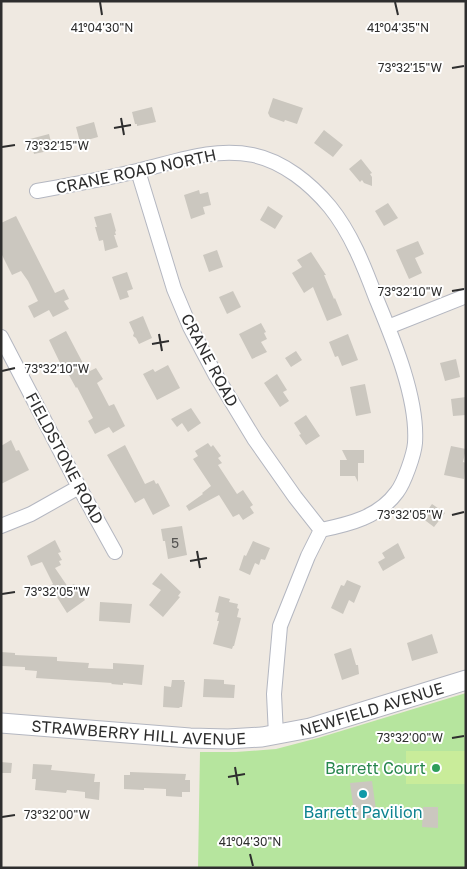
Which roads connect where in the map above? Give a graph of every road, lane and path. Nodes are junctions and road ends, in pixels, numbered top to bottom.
1 (138, 171) junction
2 (37, 191) dead end
3 (466, 296) edge
4 (388, 327) junction
5 (1, 337) edge
6 (79, 487) junction
7 (1, 526) edge
8 (321, 530) junction
9 (115, 552) dead end
10 (466, 680) edge
11 (1, 723) edge
12 (276, 735) junction

1 - 2 street, CRANE ROAD NORTH
1 - 4 street, CRANE ROAD NORTH
1 - 8 street, CRANE ROAD
3 - 4 street
4 - 8 street, CRANE ROAD NORTH
5 - 6 street, FIELDSTONE ROAD
6 - 7 street
6 - 9 street, FIELDSTONE ROAD
8 - 12 street
10 - 12 main road, NEWFIELD AVENUE
11 - 12 main road, STRAWBERRY HILL AVENUE

